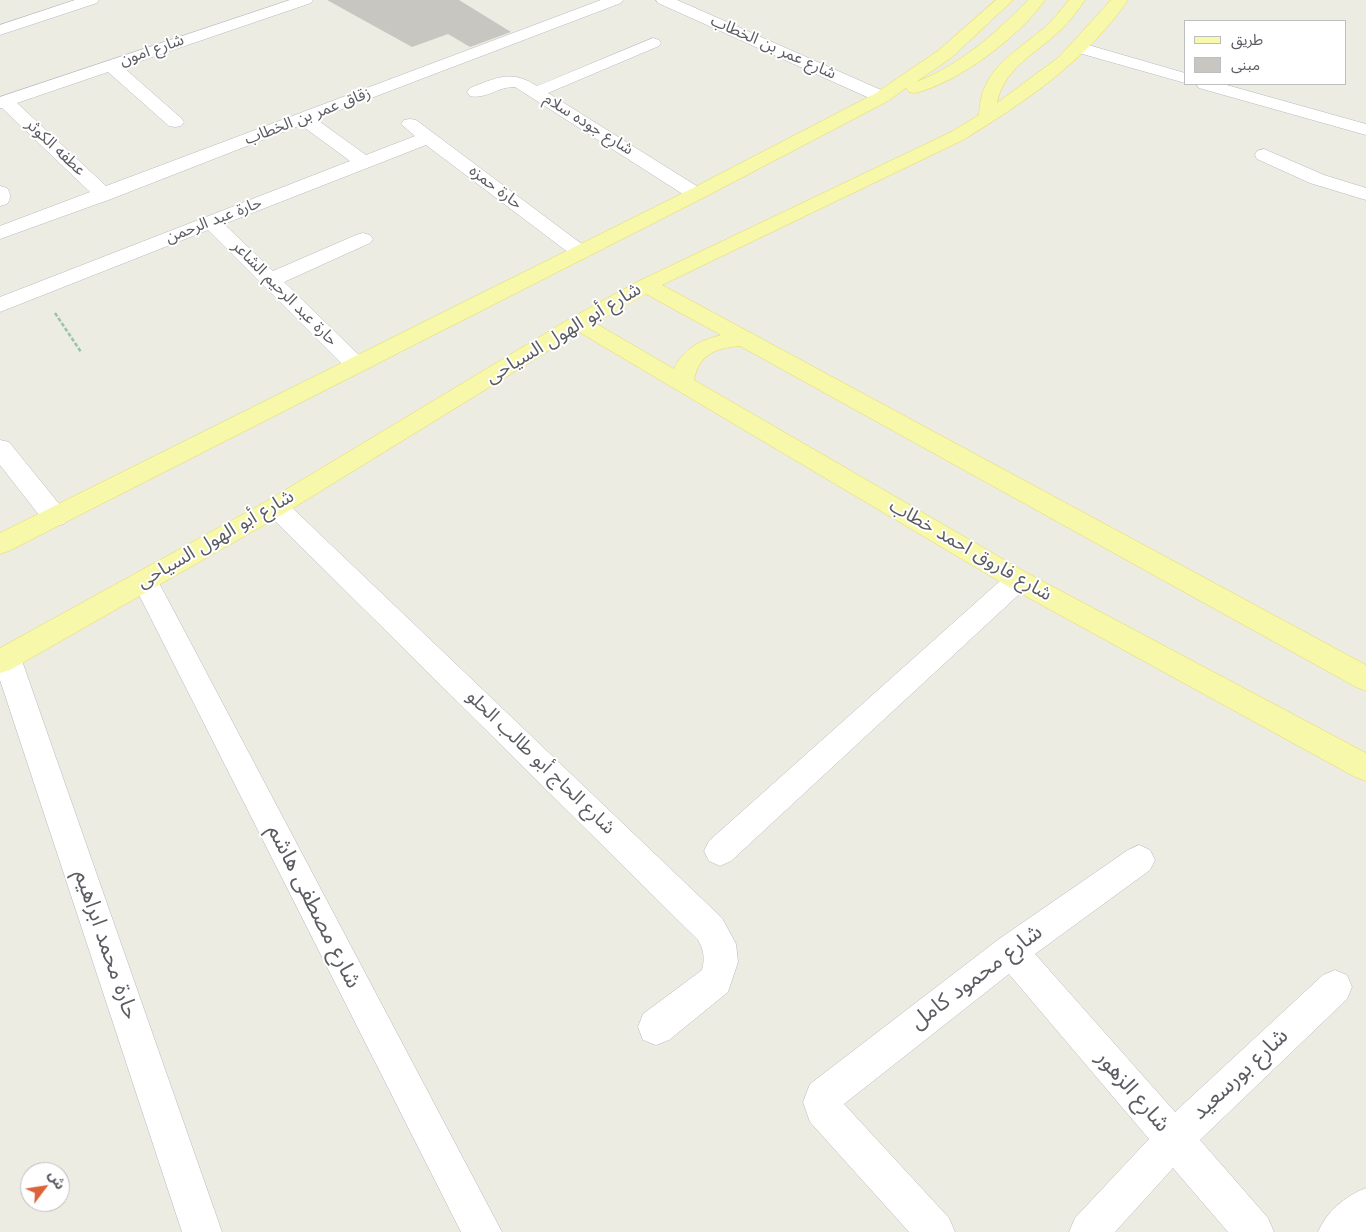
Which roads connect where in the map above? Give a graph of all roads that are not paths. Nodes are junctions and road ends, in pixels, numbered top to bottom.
1 (305, 0) edge
2 (615, 0) edge
3 (1005, 0) edge
4 (1038, 0) edge
5 (1077, 0) edge
6 (1120, 0) edge
7 (80, 2) edge
8 (674, 2) edge
9 (3, 26) edge
10 (654, 43) dead end
11 (1078, 47) junction
12 (110, 65) junction
13 (1184, 78) edge
14 (1208, 85) edge
15 (476, 92) dead end
16 (536, 92) junction
17 (882, 97) junction
18 (2, 102) edge
19 (988, 118) junction
20 (304, 119) junction
21 (175, 122) dead end
22 (410, 124) dead end
23 (1366, 130) edge
24 (428, 137) junction
25 (1264, 155) dead end
26 (364, 162) junction
27 (0, 192) edge
28 (696, 194) junction
29 (1366, 194) edge
30 (104, 195) junction
31 (0, 200) edge
32 (211, 222) junction
33 (0, 233) edge
34 (363, 239) dead end
35 (580, 252) junction
36 (270, 280) junction
37 (646, 285) junction
38 (0, 305) edge
39 (579, 323) junction
40 (746, 338) junction
41 (356, 365) junction
42 (682, 383) junction
43 (0, 448) edge
44 (276, 507) junction
45 (55, 517) junction
46 (0, 544) edge
47 (1018, 580) junction
48 (145, 581) junction
49 (4, 660) edge
50 (1366, 679) edge
51 (1366, 768) edge
52 (720, 850) dead end
53 (1139, 860) dead end
54 (1011, 951) junction
55 (1335, 987) dead end
56 (656, 1027) dead end
57 (1173, 1140) junction
58 (1366, 1207) edge
59 (202, 1232) edge
60 (482, 1232) edge
61 (936, 1232) edge
62 (1088, 1232) edge
63 (1254, 1232) edge
64 (1338, 1232) edge

1 - 12 street, شارع امون
2 - 20 street, زقاق عمر بن الخطاب
3 - 17 main road
4 - 17 main road
5 - 19 main road
6 - 11 main road, شارع أبو الهول السياحى
7 - 9 street
8 - 17 street, شارع عمر بن الخطاب
10 - 16 street
11 - 13 street
11 - 19 main road, شارع أبو الهول السياحى
12 - 18 street, شارع امون
12 - 21 street
14 - 23 street
15 - 16 street, شارع جوده سلام
16 - 28 street, شارع جوده سلام
17 - 28 main road
18 - 30 street, عطفه الكوثر
19 - 37 main road, شارع أبو الهول السياحى
20 - 26 street
20 - 30 street, زقاق عمر بن الخطاب
22 - 24 street, حارة حمزه
24 - 26 street, حارة عبد الرحمن
24 - 35 street, حارة حمزه
25 - 29 street
26 - 32 street, حارة عبد الرحمن
27 - 31 street
28 - 35 main road
30 - 33 street, زقاق عمر بن الخطاب
32 - 36 street, حارة عبد الرحيم الشاعر
32 - 38 street, حارة عبد الرحمن
34 - 36 street
35 - 41 main road
36 - 41 street, حارة عبد الرحيم الشاعر
37 - 39 main road, شارع أبو الهول السياحى
37 - 40 main road
39 - 42 main road, شارع فاروق احمد خطاب
39 - 44 main road, شارع أبو الهول السياحى
40 - 42 main road
40 - 50 main road
41 - 45 main road
42 - 47 main road, شارع فاروق احمد خطاب
43 - 45 street
44 - 48 main road, شارع أبو الهول السياحى
44 - 56 street, شارع الحاج أبو طالب الحلو
45 - 46 main road
47 - 51 main road, شارع فاروق احمد خطاب
47 - 52 street
48 - 49 main road, شارع أبو الهول السياحى
48 - 60 street, شارع مصطفى هاشم
49 - 59 street, حارة محمد ابراهيم
53 - 54 street, شارع محمود كامل
54 - 57 street, شارع الزهور
54 - 61 street, شارع محمود كامل
55 - 57 street, شارع بورسعيد
57 - 62 street, شارع بورسعيد
57 - 63 street, شارع الزهور
58 - 64 street

